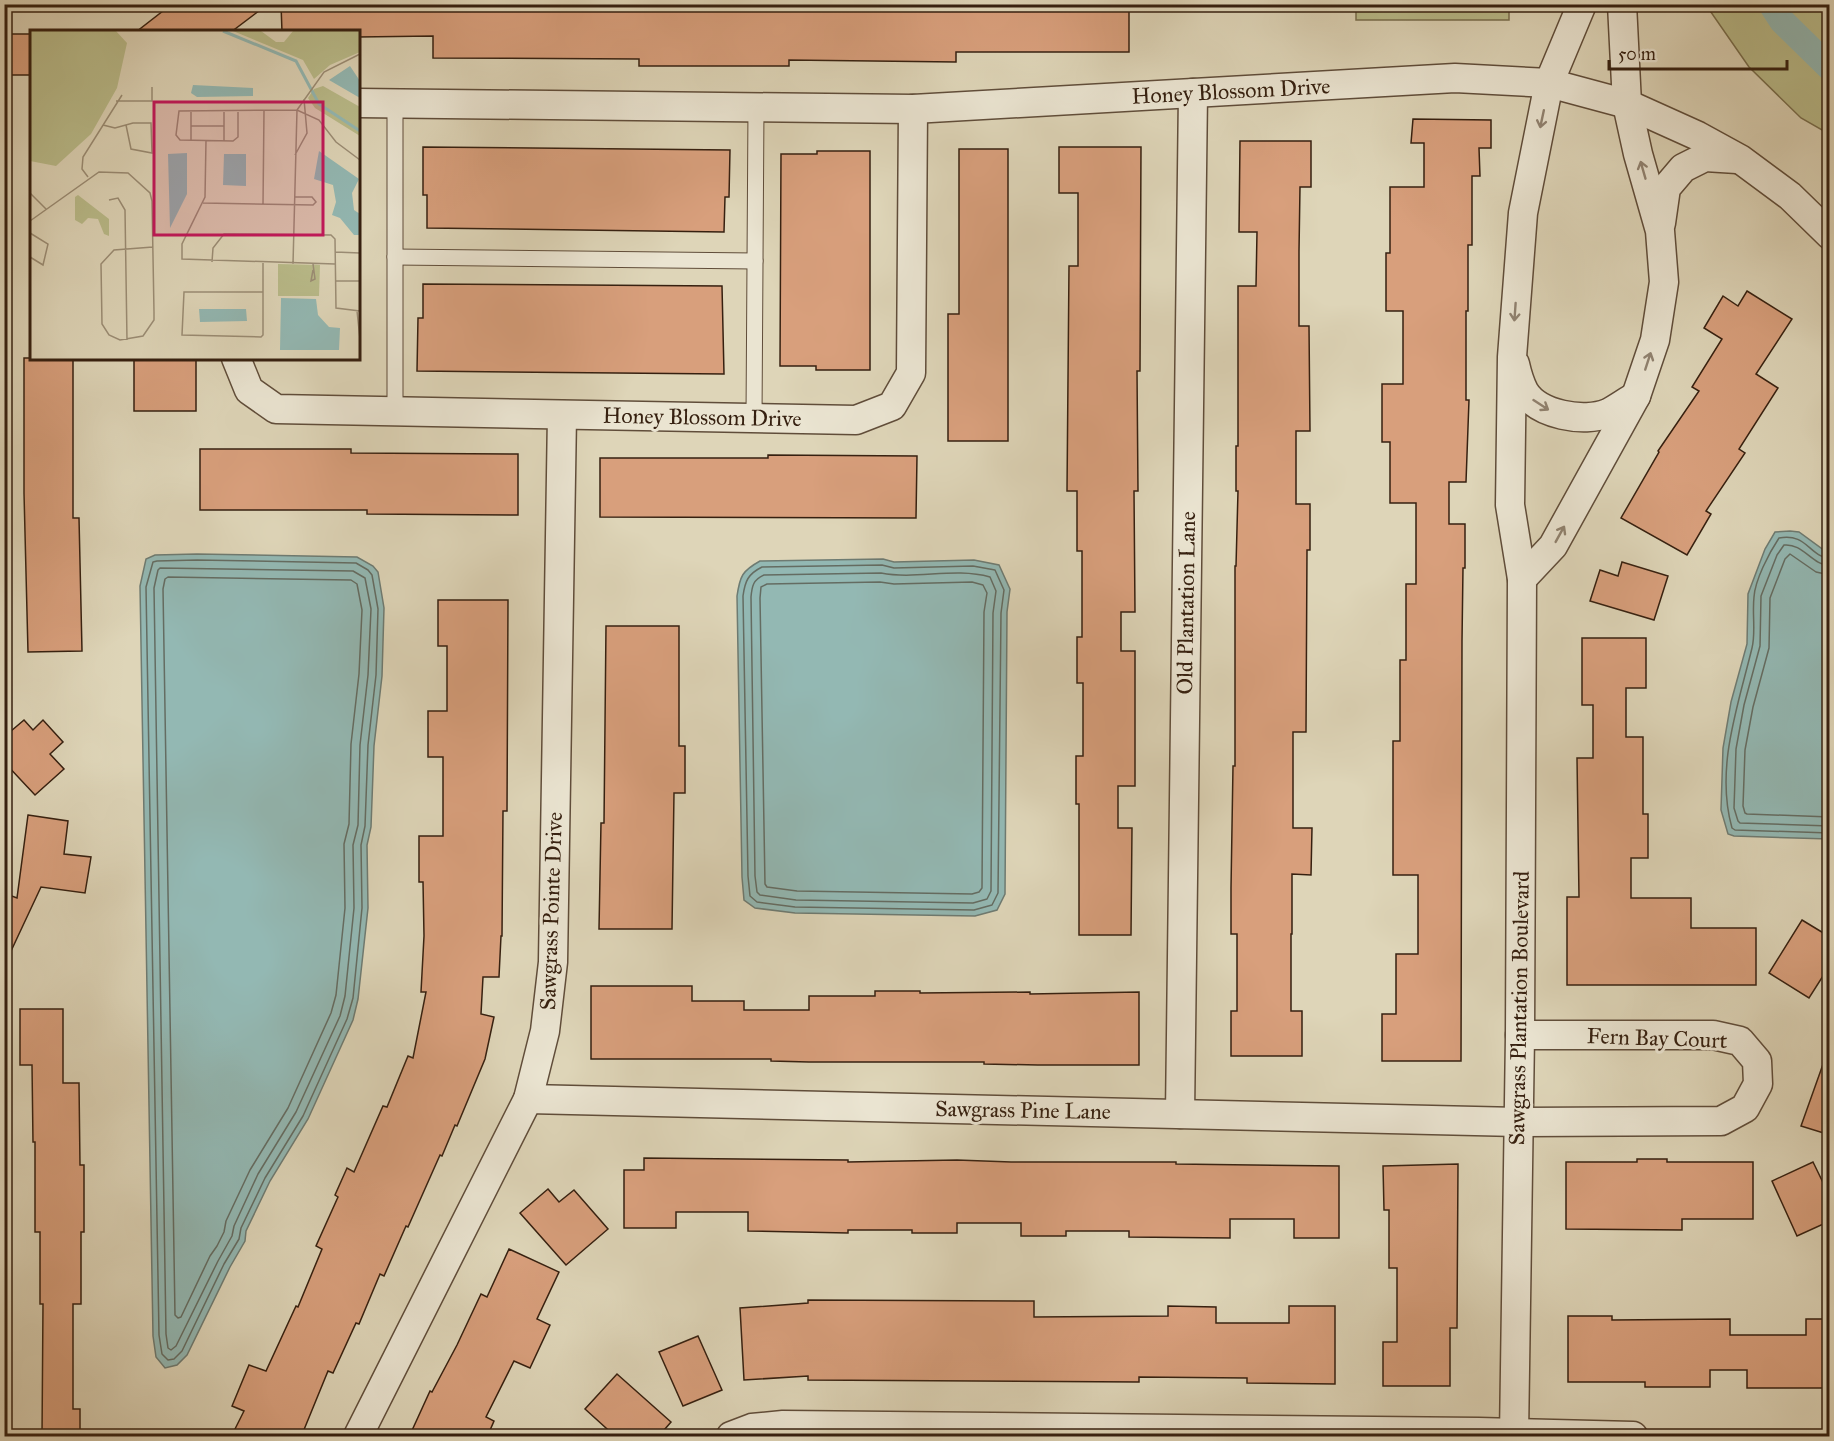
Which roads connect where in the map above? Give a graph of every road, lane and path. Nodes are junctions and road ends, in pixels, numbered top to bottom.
1 (1582, 4) edge
2 (1622, 4) edge
3 (1549, 83) junction
4 (1193, 93) junction
5 (360, 103) edge
6 (395, 103) junction
7 (1627, 104) junction
8 (756, 107) junction
9 (913, 109) junction
10 (1740, 159) junction
11 (1660, 231) junction
12 (1830, 235) edge
13 (395, 257) junction
14 (755, 261) junction
15 (1512, 357) junction
16 (237, 360) edge
17 (1636, 396) junction
18 (395, 411) junction
19 (562, 415) junction
20 (754, 418) junction
21 (1522, 579) junction
22 (1520, 1035) junction
23 (528, 1099) junction
24 (1180, 1114) junction
25 (1518, 1122) junction
26 (1514, 1435) edge
27 (358, 1437) edge
28 (731, 1437) edge
29 (1633, 1437) edge

1 - 3 street, Sawgrass Plantation Boulevard
2 - 7 street
3 - 4 street, Honey Blossom Drive
3 - 7 street, Honey Blossom Drive
3 -> 15 street, Sawgrass Plantation Boulevard
4 - 9 street, Honey Blossom Drive
4 - 24 street, Old Plantation Lane
5 - 6 street, Honey Blossom Drive
6 - 8 street, Honey Blossom Drive
6 - 13 lane
7 - 10 street, Honey Blossom Drive
11 -> 7 street
8 - 9 street, Honey Blossom Drive
8 - 14 lane
9 - 20 street, Honey Blossom Drive
10 - 11 street
10 - 12 street, Honey Blossom Drive
17 -> 11 street
13 - 14 lane
13 - 18 lane
14 - 20 lane
15 -> 17 street
15 - 21 street, Sawgrass Plantation Boulevard
16 - 18 street, Honey Blossom Drive
21 -> 17 street
18 - 19 street, Honey Blossom Drive
19 - 20 street, Honey Blossom Drive
19 - 23 street, Sawgrass Pointe Drive
21 - 22 street, Sawgrass Plantation Boulevard
22 - 25 street, Sawgrass Plantation Boulevard
22 - 25 street, Fern Bay Court
23 - 24 street, Sawgrass Pine Lane
23 - 27 street, Sawgrass Pointe Drive
24 - 25 street, Sawgrass Pine Lane
25 - 26 street, Sawgrass Plantation Boulevard
26 - 28 street
26 - 29 street

